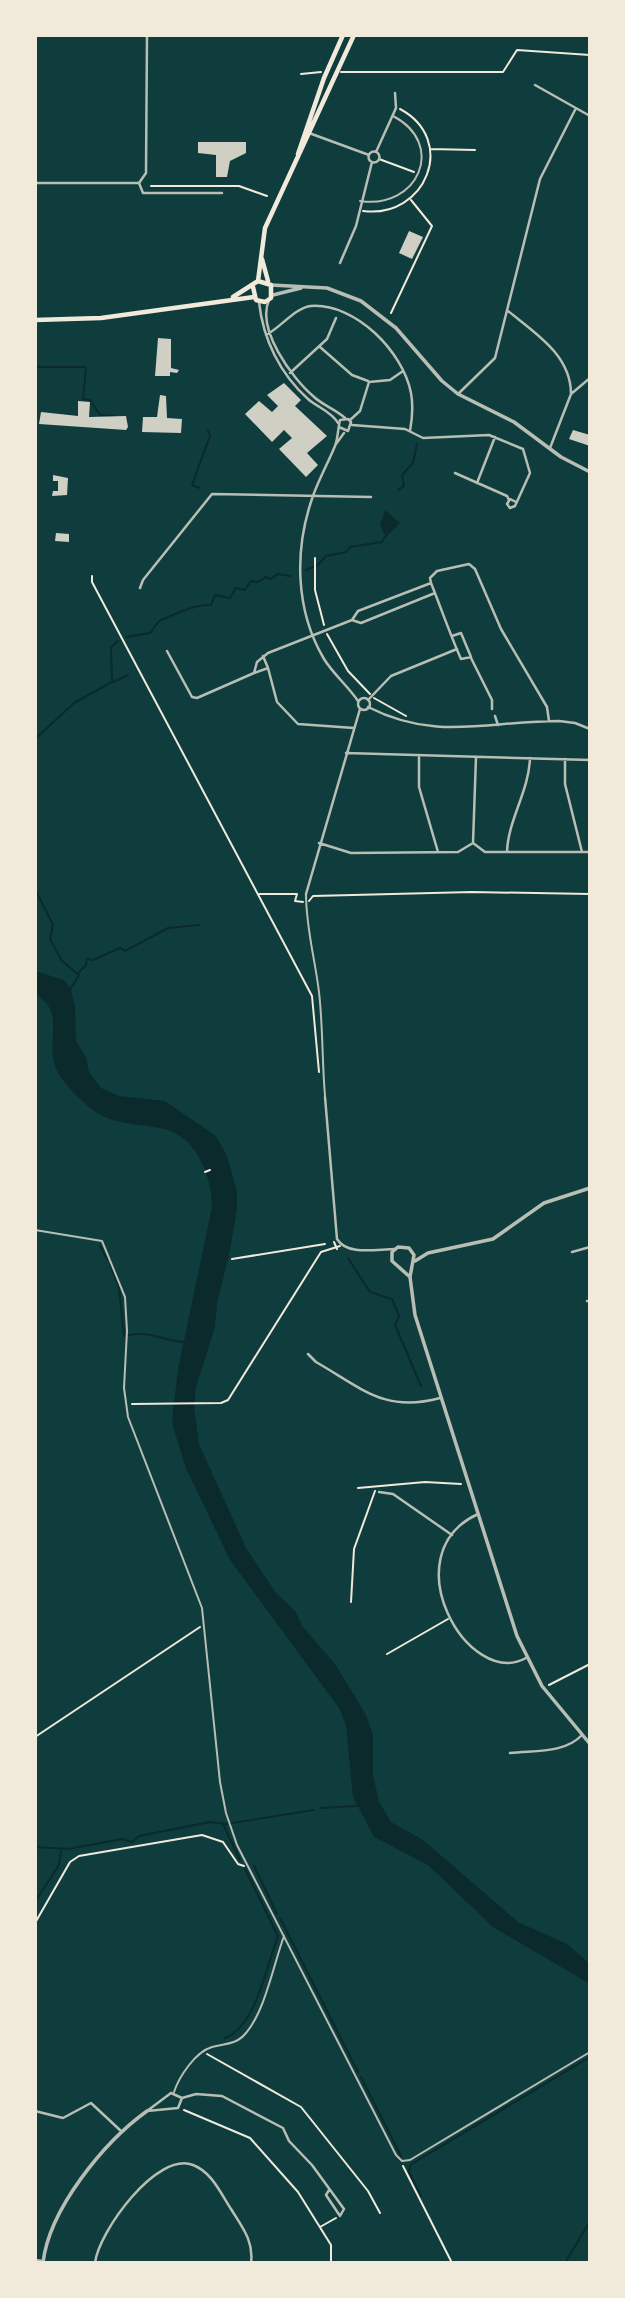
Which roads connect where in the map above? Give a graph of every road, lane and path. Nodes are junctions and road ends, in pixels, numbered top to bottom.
1 (147, 35) edge
2 (343, 35) edge
3 (354, 35) edge
4 (590, 55) edge
5 (341, 70) junction
6 (327, 72) junction
7 (301, 74) dead end
8 (535, 85) dead end
9 (396, 93) dead end
10 (396, 108) junction
11 (576, 108) junction
12 (393, 115) junction
13 (590, 116) edge
14 (308, 133) junction
15 (429, 149) junction
16 (475, 150) dead end
17 (376, 152) junction
18 (369, 155) junction
19 (379, 159) junction
20 (372, 162) junction
21 (419, 173) junction
22 (427, 177) junction
23 (35, 183) edge
24 (139, 183) junction
25 (151, 186) dead end
26 (222, 193) dead end
27 (267, 196) dead end
28 (411, 199) junction
29 (360, 201) junction
30 (358, 210) junction
31 (261, 256) junction
32 (340, 263) dead end
33 (258, 281) junction
34 (270, 284) junction
35 (304, 286) junction
36 (253, 287) junction
37 (254, 297) junction
38 (271, 298) junction
39 (228, 300) junction
40 (259, 302) junction
41 (338, 312) junction
42 (508, 312) junction
43 (391, 313) dead end
44 (35, 320) edge
45 (268, 334) junction
46 (320, 347) junction
47 (403, 371) junction
48 (288, 374) junction
49 (590, 378) edge
50 (369, 382) junction
51 (458, 394) junction
52 (571, 394) junction
53 (345, 418) junction
54 (351, 423) junction
55 (339, 425) junction
56 (410, 431) junction
57 (345, 432) junction
58 (495, 437) junction
59 (336, 444) junction
60 (550, 449) junction
61 (590, 472) edge
62 (455, 473) dead end
63 (477, 483) junction
64 (313, 495) junction
65 (371, 497) dead end
66 (509, 500) junction
67 (516, 502) junction
68 (315, 558) dead end
69 (92, 576) dead end
70 (431, 583) junction
71 (140, 588) dead end
72 (435, 593) junction
73 (352, 620) junction
74 (325, 631) junction
75 (313, 635) junction
76 (452, 636) junction
77 (457, 649) junction
78 (167, 651) dead end
79 (263, 656) junction
80 (471, 657) junction
81 (268, 668) junction
82 (254, 673) junction
83 (373, 697) junction
84 (368, 700) junction
85 (358, 701) junction
86 (369, 707) junction
87 (360, 709) junction
88 (492, 709) dead end
89 (495, 716) dead end
90 (410, 718) dead end
91 (549, 721) junction
92 (498, 725) junction
93 (354, 728) junction
94 (590, 729) edge
95 (346, 753) junction
96 (419, 755) junction
97 (476, 757) junction
98 (530, 758) junction
99 (565, 759) junction
100 (590, 760) edge
101 (473, 843) junction
102 (319, 844) junction
103 (438, 852) junction
104 (507, 852) junction
105 (582, 852) junction
106 (590, 852) edge
107 (258, 894) junction
108 (306, 894) joint
109 (590, 894) edge
110 (313, 896) dead end
111 (295, 901) dead end
112 (319, 1072) dead end
113 (325, 1097) joint
114 (210, 1170) dead end
115 (205, 1172) dead end
116 (590, 1188) edge
117 (35, 1230) edge
118 (334, 1242) dead end
119 (325, 1244) dead end
120 (340, 1245) junction
121 (590, 1247) edge
122 (337, 1249) junction
123 (381, 1249) junction
124 (395, 1249) junction
125 (410, 1249) junction
126 (572, 1252) dead end
127 (428, 1253) junction
128 (392, 1258) junction
129 (232, 1259) dead end
130 (412, 1263) junction
131 (402, 1268) junction
132 (411, 1277) junction
133 (308, 1354) dead end
134 (440, 1398) junction
135 (125, 1404) junction
136 (461, 1484) dead end
137 (358, 1488) dead end
138 (379, 1492) joint
139 (478, 1514) junction
140 (452, 1535) junction
141 (351, 1602) dead end
142 (449, 1618) junction
143 (205, 1624) junction
144 (387, 1654) dead end
145 (526, 1658) junction
146 (590, 1664) edge
147 (549, 1685) dead end
148 (582, 1735) junction
149 (35, 1737) edge
150 (590, 1744) edge
151 (510, 1753) dead end
152 (248, 1864) junction
153 (35, 1923) edge
154 (284, 1934) junction
155 (205, 2050) junction
156 (590, 2052) edge
157 (174, 2092) junction
158 (182, 2098) junction
159 (35, 2110) edge
160 (184, 2110) dead end
161 (147, 2111) junction
162 (123, 2132) junction
163 (402, 2161) junction
164 (329, 2190) junction
165 (380, 2213) dead end
166 (337, 2216) junction
167 (319, 2227) junction
168 (35, 2260) edge
169 (43, 2262) edge
170 (95, 2263) edge
171 (251, 2263) edge
172 (331, 2263) edge
173 (452, 2263) edge

1 - 24 street
2 - 6 main road
3 - 5 main road
4 - 5 path
5 - 14 main road
6 - 7 path
6 - 14 main road
8 - 11 street
9 - 10 street
10 - 12 street
10 - 15 path
11 - 13 street
11 - 42 street
12 - 17 street
12 - 21 lane
14 - 18 street
14 - 31 main road
15 - 16 path
15 - 22 path
17 - 18 street
17 - 19 street
18 - 20 street
19 - 20 street
19 - 21 path
20 - 29 street
21 - 22 path
21 - 29 lane
22 - 28 path
23 - 24 street
24 - 26 street
25 - 27 path
28 - 30 path
28 - 43 path
29 - 30 street
30 - 32 street
31 - 33 main road
31 - 34 main road
33 - 34 main road
33 - 36 main road
34 - 35 street
34 - 38 main road
35 - 38 street
35 - 51 street
36 - 37 main road
36 - 39 main road
37 - 39 main road
37 - 40 main road
38 - 40 main road
38 - 45 street
39 - 44 main road
40 - 45 street
41 - 45 street
41 - 46 street
41 - 47 street
42 - 51 street
42 - 52 street
45 - 48 street
46 - 48 street
46 - 50 street
47 - 50 street
47 - 56 street
48 - 53 street
48 - 55 street
49 - 52 street
50 - 54 street
51 - 60 street
52 - 60 street
53 - 54 street
53 - 55 street
54 - 56 street
54 - 57 street
55 - 57 street
55 - 59 street
56 - 58 street
57 - 59 street
58 - 63 street
58 - 67 street
59 - 64 street
60 - 61 street
62 - 63 street
63 - 66 street
64 - 65 street
64 - 71 street
64 - 75 street
66 - 67 street
66 - 67 street
68 - 74 path
69 - 107 path
70 - 72 street
70 - 73 street
70 - 91 street
72 - 73 street
72 - 76 street
73 - 74 street
74 - 75 street
74 - 83 path
75 - 79 street
75 - 85 street
76 - 77 street
76 - 80 street
77 - 80 street
77 - 83 street
78 - 82 street
79 - 81 street
79 - 82 street
80 - 88 street
81 - 82 street
81 - 93 street
83 - 84 street
83 - 90 path
84 - 85 street
84 - 86 street
85 - 87 street
86 - 87 street
86 - 92 street
87 - 93 street
89 - 92 street
91 - 92 street
91 - 94 street
93 - 95 street
95 - 96 street
95 - 102 street
96 - 97 street
96 - 103 street
97 - 98 street
97 - 101 street
98 - 99 street
98 - 104 street
99 - 100 street
99 - 105 street
101 - 103 street
101 - 104 street
102 - 103 street
102 - 108 street
104 - 105 street
105 - 106 street
107 - 111 path
107 - 112 path
108 - 113 lane
109 - 110 path
113 - 120 street
114 - 115 path
116 - 127 street
117 - 135 lane
118 - 122 path
119 - 129 path
120 - 122 path
120 - 123 street
121 - 126 street
122 - 135 path
123 - 124 street
123 - 128 street
124 - 125 street
124 - 128 street
125 - 127 street
125 - 130 street
127 - 130 street
128 - 131 street
130 - 131 street
130 - 132 street
131 - 132 street
132 - 134 street
133 - 134 street
134 - 139 street
135 - 143 lane
136 - 137 path
138 - 140 street
138 - 141 path
139 - 140 street
139 - 145 street
140 - 142 street
142 - 144 path
142 - 145 street
143 - 149 path
143 - 152 lane
145 - 148 street
146 - 147 path
148 - 150 street
148 - 151 street
152 - 153 path
152 - 154 lane
154 - 155 lane
154 - 163 lane
155 - 157 lane
155 - 165 path
156 - 163 lane
157 - 158 street
157 - 161 street
158 - 161 street
158 - 164 street
159 - 162 street
160 - 167 path
161 - 162 street
162 - 169 street
163 - 173 path
164 - 166 street
164 - 166 street
166 - 167 path
167 - 172 path
168 - 169 street
170 - 171 street

